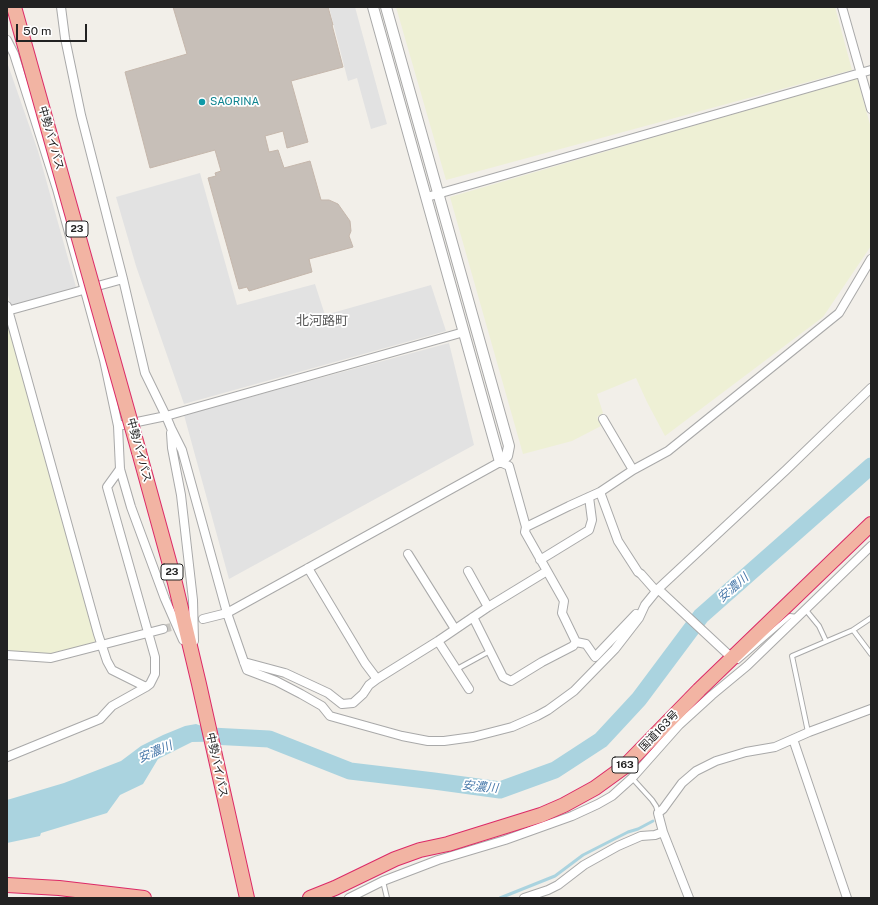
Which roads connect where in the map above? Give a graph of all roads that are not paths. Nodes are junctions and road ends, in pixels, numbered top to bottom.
1 (11, 7) edge
2 (14, 7) edge
3 (60, 7) edge
4 (373, 7) edge
5 (386, 7) edge
6 (842, 7) edge
7 (7, 8) edge
8 (7, 40) edge
9 (871, 70) edge
10 (861, 73) junction
11 (871, 109) edge
12 (438, 194) junction
13 (426, 197) junction
14 (871, 259) edge
15 (123, 279) junction
16 (85, 289) junction
17 (7, 309) edge
18 (464, 332) junction
19 (871, 388) edge
20 (166, 416) junction
21 (603, 419) dead end
22 (118, 426) junction
23 (171, 428) junction
24 (500, 462) junction
25 (120, 469) junction
26 (632, 470) junction
27 (600, 492) junction
28 (589, 497) junction
29 (871, 524) edge
30 (526, 527) junction
31 (871, 546) edge
32 (408, 554) dead end
33 (540, 560) junction
34 (308, 568) junction
35 (468, 571) dead end
36 (547, 571) junction
37 (658, 590) junction
38 (644, 605) junction
39 (488, 606) junction
40 (805, 609) junction
41 (227, 613) junction
42 (473, 617) junction
43 (797, 617) junction
44 (871, 618) edge
45 (203, 619) dead end
46 (162, 629) tunnel mouth
47 (455, 630) junction
48 (853, 630) junction
49 (148, 633) junction
50 (438, 641) junction
51 (576, 642) junction
52 (826, 642) junction
53 (102, 645) junction
54 (490, 651) junction
55 (871, 654) edge
56 (7, 655) edge
57 (244, 662) junction
58 (728, 663) junction
59 (194, 664) junction
60 (457, 669) junction
61 (377, 679) junction
62 (146, 687) junction
63 (469, 690) dead end
64 (871, 709) edge
65 (809, 732) junction
66 (793, 739) junction
67 (7, 757) edge
68 (632, 778) junction
69 (658, 813) junction
70 (663, 832) junction
71 (383, 881) junction
72 (7, 885) edge
73 (144, 898) edge
74 (247, 898) edge
75 (310, 898) edge
76 (349, 898) edge
77 (387, 898) edge
78 (524, 898) edge
79 (689, 898) edge
80 (847, 898) edge

1 - 7 street
2 - 59 highway, 中勢バイパス / 23, bridge
3 - 15 street
4 - 13 street
5 - 12 street
6 - 10 street
8 - 16 street
9 - 10 street
10 - 11 street
10 - 12 street
12 - 13 street
12 - 24 street
13 - 18 street
14 - 26 street
15 - 16 street
15 - 20 street
16 - 17 street
16 - 22 street
17 - 53 street
18 - 20 street
18 - 24 street
19 - 37 street
20 - 22 street
20 - 23 street
21 - 26 street
22 - 25 street
23 - 41 street
23 - 59 street
24 - 30 street
24 - 34 street
25 - 49 street
25 - 59 street
26 - 27 street
27 - 28 street
27 - 37 street
28 - 30 street
28 - 33 street
29 - 58 highway, 国道163号 / 163
30 - 33 street
31 - 40 street
32 - 47 street
33 - 36 street
34 - 41 street
34 - 61 street
35 - 39 street
36 - 39 street
36 - 51 street
37 - 38 street
37 - 58 street
38 - 51 street
38 - 57 street
39 - 42 street
40 - 43 street
40 - 52 lane
41 - 45 street
41 - 57 street
42 - 47 street
42 - 54 street
43 - 58 lane
43 - 68 street
44 - 48 lane
46 - 49 street
47 - 50 street
48 - 52 lane
48 - 55 lane
49 - 53 street
49 - 62 street
50 - 60 street
50 - 61 street
51 - 54 street
52 - 65 lane
53 - 56 street
53 - 62 street
54 - 60 lane
57 - 61 street
58 - 75 highway, 国道163号 / 163
59 - 74 highway, 中勢バイパス / 23
60 - 63 street
62 - 67 street
64 - 65 street
65 - 66 street
66 - 69 street
66 - 80 street
68 - 69 lane
68 - 71 street
69 - 70 street
70 - 78 street
70 - 79 street
71 - 76 street
71 - 77 lane
72 - 73 highway

